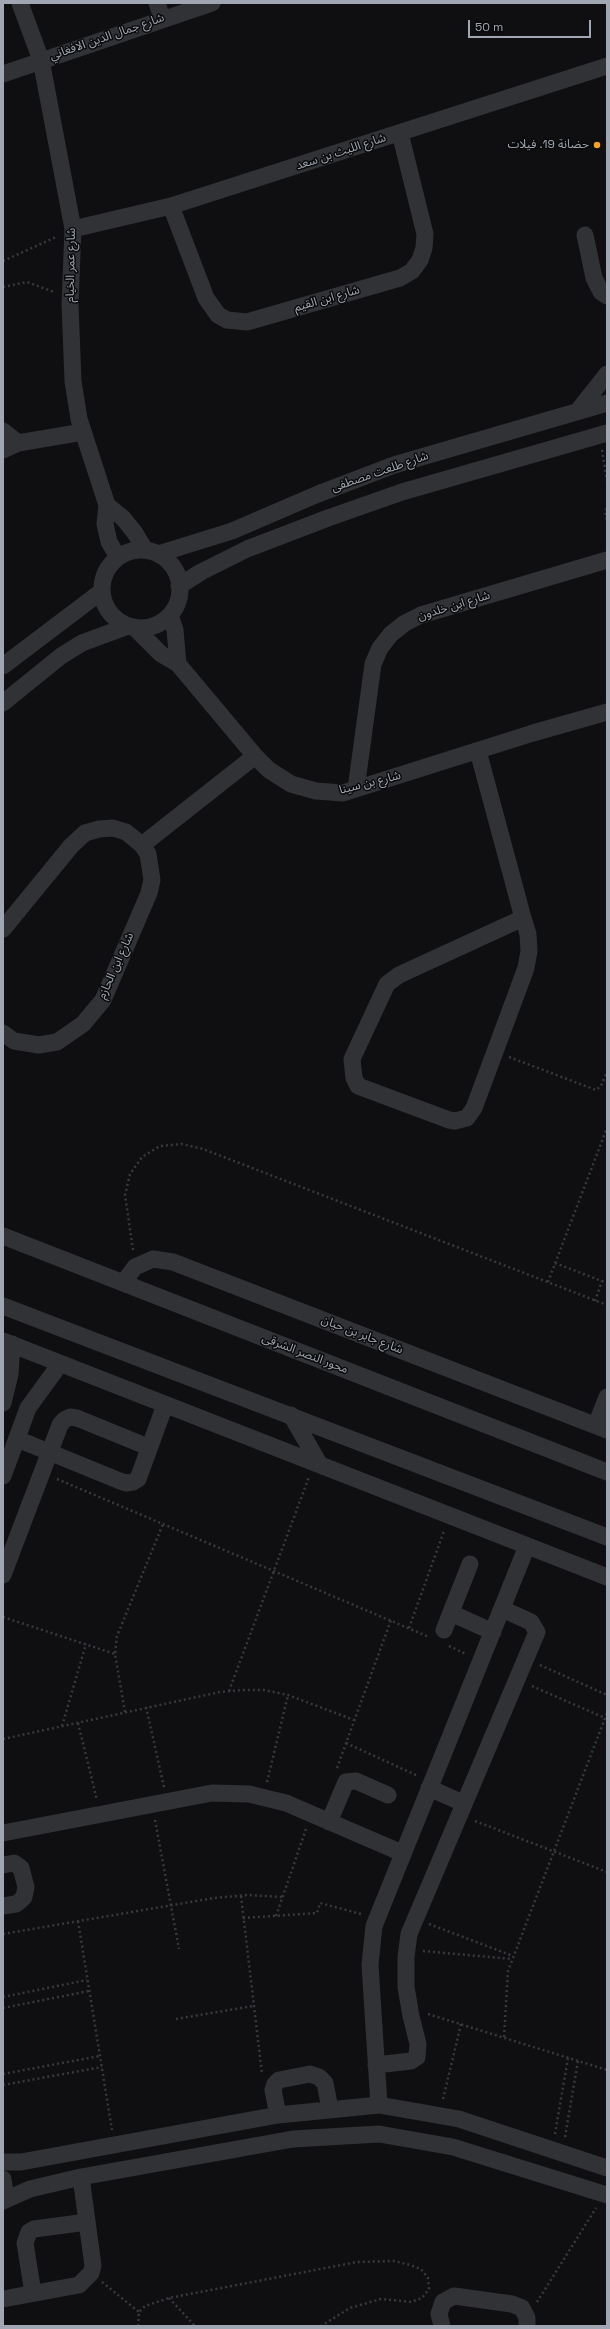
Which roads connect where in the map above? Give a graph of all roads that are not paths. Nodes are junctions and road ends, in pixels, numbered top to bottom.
1 (20, 3) edge
2 (212, 3) edge
3 (159, 11) edge
4 (41, 60) junction
5 (607, 66) edge
6 (3, 74) edge
7 (400, 133) junction
8 (171, 206) junction
9 (73, 229) junction
10 (585, 236) dead end
11 (607, 296) edge
12 (607, 374) edge
13 (607, 404) edge
14 (577, 412) junction
15 (3, 431) edge
16 (83, 432) junction
17 (603, 434) edge
18 (11, 446) edge
19 (107, 505) junction
20 (151, 552) junction
21 (118, 557) junction
22 (607, 560) edge
23 (179, 586) junction
24 (102, 591) junction
25 (170, 614) junction
26 (131, 627) junction
27 (178, 664) junction
28 (3, 666) edge
29 (3, 703) edge
30 (607, 712) edge
31 (478, 751) junction
32 (255, 756) junction
33 (356, 789) junction
34 (142, 844) junction
35 (523, 918) junction
36 (3, 929) edge
37 (3, 1033) edge
38 (3, 1236) edge
39 (123, 1283) junction
40 (3, 1306) edge
41 (7, 1343) edge
42 (60, 1364) junction
43 (607, 1397) edge
44 (3, 1404) edge
45 (165, 1405) junction
46 (291, 1415) junction
47 (601, 1428) edge
48 (17, 1439) junction
49 (148, 1447) junction
50 (49, 1453) junction
51 (317, 1464) junction
52 (607, 1472) edge
53 (3, 1476) edge
54 (607, 1537) edge
55 (527, 1546) junction
56 (470, 1564) dead end
57 (3, 1575) edge
58 (607, 1577) edge
59 (502, 1609) junction
60 (450, 1613) junction
61 (493, 1632) junction
62 (440, 1637) road end
63 (430, 1785) junction
64 (388, 1795) dead end
65 (460, 1808) junction
66 (329, 1822) junction
67 (3, 1833) edge
68 (402, 1853) junction
69 (3, 1865) edge
70 (3, 1906) edge
71 (376, 2065) junction
72 (379, 2105) junction
73 (330, 2109) junction
74 (278, 2115) junction
75 (3, 2162) edge
76 (607, 2168) edge
77 (81, 2177) junction
78 (3, 2179) edge
79 (606, 2194) edge
80 (3, 2201) edge
81 (87, 2222) junction
82 (33, 2293) junction
83 (3, 2299) edge
84 (527, 2322) edge
85 (442, 2326) edge

1 - 4 street, شارع عمر الخيام
2 - 3 street, شارع جمال الدين الافغاني
3 - 4 street, شارع جمال الدين الافغاني
4 - 6 street, شارع جمال الدين الافغاني
4 - 9 street, شارع عمر الخيام
5 - 7 street, شارع الليث بن سعد
7 - 8 street, شارع الليث بن سعد
7 - 8 street, شارع ابن القيم
8 - 9 street, شارع الليث بن سعد
9 - 16 street, شارع عمر الخيام
10 - 11 street
12 - 14 street
13 - 14 street, شارع طلعت مصطفى
14 - 20 street, شارع طلعت مصطفى
15 - 18 street
16 - 18 street
16 - 19 street, شارع عمر الخيام
17 - 23 street
19 - 20 street, شارع عمر الخيام
19 - 21 street, شارع عمر الخيام
20 - 21 street
20 - 23 street
21 - 24 street
22 - 33 street, شارع ابن خلدون
23 - 25 street
24 - 26 street
24 - 28 street
25 - 26 street
25 - 27 street
26 - 27 street, شارع بن سينا
26 - 29 street
27 - 32 street, شارع بن سينا
30 - 31 street, شارع بن سينا
31 - 33 street, شارع بن سينا
31 - 35 street
32 - 33 street, شارع بن سينا
32 - 34 street
34 - 36 street, شارع ابن الحازم
34 - 37 street, شارع ابن الحازم
35 - 35 street
38 - 39 street, محور النصر الشرقى
39 - 47 street, شارع جابر بن حيان
39 - 52 street, محور النصر الشرقى
40 - 46 street
41 - 42 street
41 - 44 street
42 - 45 street
42 - 48 street
43 - 47 street
45 - 49 street
45 - 51 street
46 - 51 street
46 - 54 street
48 - 50 street
48 - 53 street
49 - 50 street
49 - 50 street
50 - 57 street
51 - 55 street
55 - 58 street
55 - 59 street
56 - 60 street
59 - 61 street
59 - 65 street
60 - 61 street
60 - 62 street
61 - 63 street
63 - 65 street
63 - 68 street
64 - 66 street
65 - 71 street
66 - 67 street
66 - 68 street
68 - 71 street
69 - 70 street
71 - 72 street
72 - 73 street
72 - 76 street
73 - 74 street
73 - 74 street
74 - 75 street
77 - 79 street
77 - 80 street
77 - 81 street
78 - 80 street
81 - 82 street
81 - 82 street
82 - 83 street
84 - 85 street

